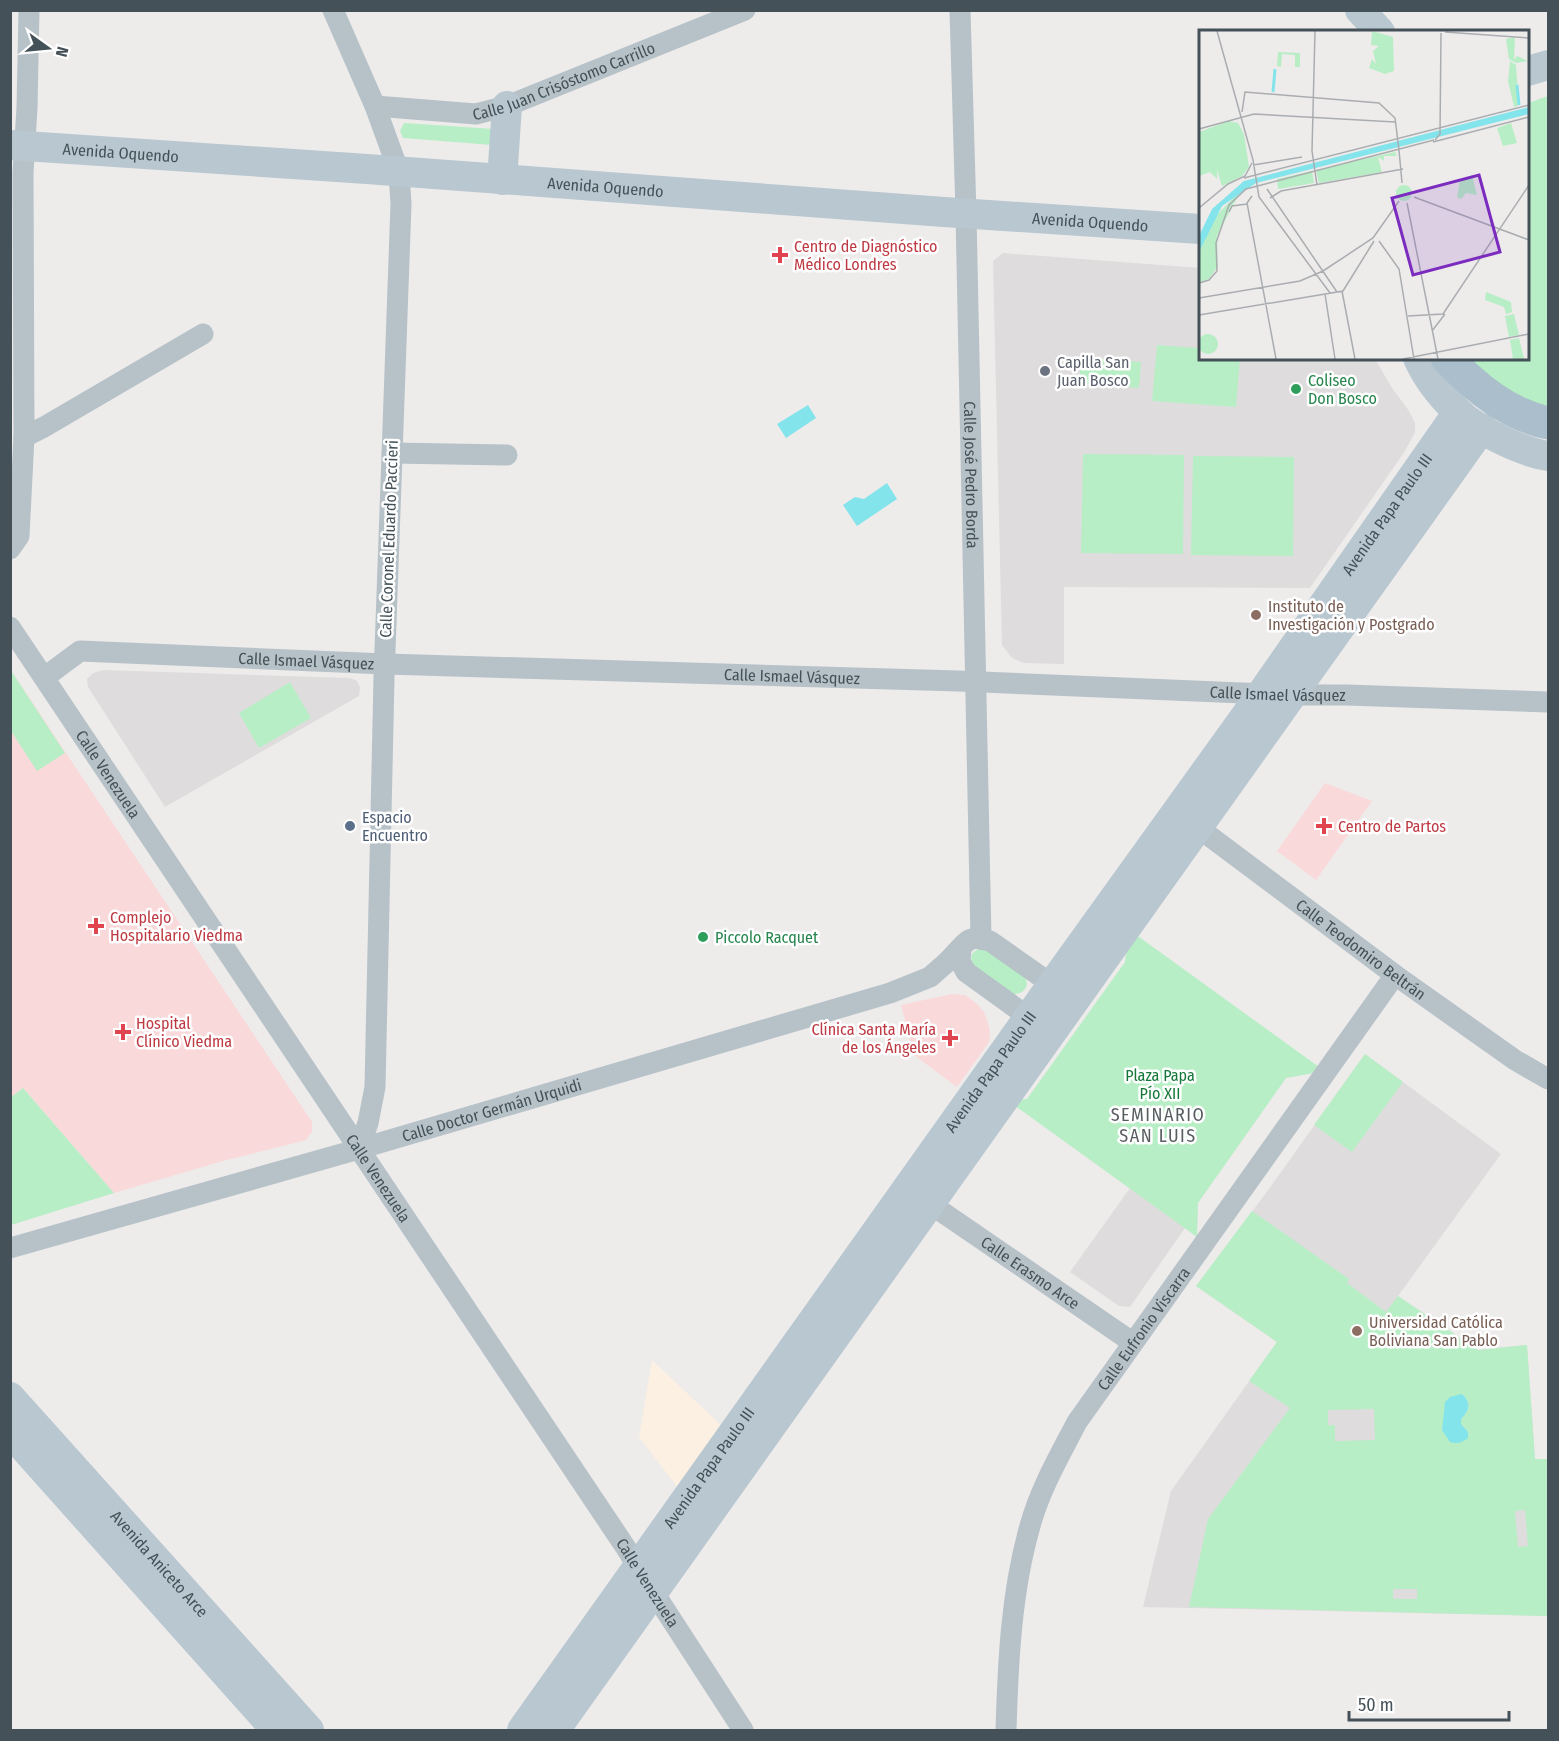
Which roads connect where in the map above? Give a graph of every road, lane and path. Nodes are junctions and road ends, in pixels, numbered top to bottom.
1 (29, 10) edge
2 (333, 10) edge
3 (745, 10) edge
4 (960, 10) edge
5 (1360, 10) edge
6 (1378, 30) edge
7 (1548, 65) edge
8 (1529, 70) edge
9 (375, 106) junction
10 (507, 106) junction
11 (18, 145) edge
12 (399, 172) junction
13 (502, 180) junction
14 (966, 214) junction
15 (1199, 229) edge
16 (203, 334) dead end
17 (1419, 360) edge
18 (1449, 360) edge
19 (1470, 420) junction
20 (1548, 423) edge
21 (24, 437) junction
22 (392, 453) junction
23 (507, 456) dead end
24 (1548, 456) edge
25 (10, 549) edge
26 (10, 627) edge
27 (386, 664) junction
28 (45, 677) junction
29 (976, 682) junction
30 (1262, 693) junction
31 (1292, 695) junction
32 (1548, 702) edge
33 (1188, 820) junction
34 (981, 939) junction
35 (961, 949) junction
36 (1395, 975) junction
37 (1063, 992) junction
38 (1040, 1025) junction
39 (1548, 1079) edge
40 (359, 1149) junction
41 (929, 1203) junction
42 (10, 1248) edge
43 (1132, 1342) junction
44 (10, 1398) edge
45 (10, 1432) edge
46 (645, 1581) junction
47 (276, 1731) edge
48 (309, 1731) edge
49 (522, 1731) edge
50 (555, 1731) edge
51 (743, 1731) edge
52 (1006, 1731) edge

1 - 11 street
2 - 9 street, Calle Coronel Eduardo Paccieri
3 - 10 street, Calle Juan Crisóstomo Carrillo
4 - 14 street, Calle José Pedro Borda
5 - 6 main road
7 - 8 main road
9 - 10 street, Calle Juan Crisóstomo Carrillo
9 - 12 street, Calle Coronel Eduardo Paccieri
10 - 13 main road
11 - 12 main road, Avenida Oquendo
11 - 21 street
12 - 13 main road, Avenida Oquendo
12 - 22 street, Calle Coronel Eduardo Paccieri
13 - 14 main road, Avenida Oquendo
14 - 15 main road, Avenida Oquendo
14 - 29 street, Calle José Pedro Borda
16 - 21 street
17 - 19 main road
18 - 20 main road
19 - 24 main road
19 - 30 main road, Avenida Papa Paulo III
19 - 31 main road, Avenida Papa Paulo III
21 - 25 street
22 - 23 street
22 - 27 street, Calle Coronel Eduardo Paccieri
26 - 28 street, Calle Venezuela
27 - 28 street, Calle Ismael Vásquez
27 - 29 street, Calle Ismael Vásquez
27 - 40 street, Calle Coronel Eduardo Paccieri
28 - 40 street, Calle Venezuela
29 - 30 street, Calle Ismael Vásquez
29 - 34 street, Calle José Pedro Borda
30 - 31 street, Calle Ismael Vásquez
30 - 33 main road, Avenida Papa Paulo III
31 - 32 street, Calle Ismael Vásquez
31 - 33 main road, Avenida Papa Paulo III
33 - 36 street, Calle Teodomiro Beltrán
33 - 37 main road, Avenida Papa Paulo III
34 - 35 street, Calle Doctor Germán Urquidi
34 - 37 street
35 - 38 street
35 - 40 street, Calle Doctor Germán Urquidi
36 - 39 street, Calle Teodomiro Beltrán
36 - 43 street, Calle Eufronio Viscarra
37 - 38 main road, Avenida Papa Paulo III
38 - 41 main road, Avenida Papa Paulo III
38 - 46 main road, Avenida Papa Paulo III
40 - 42 street, Calle Doctor Germán Urquidi
40 - 46 street, Calle Venezuela
41 - 43 street, Calle Erasmo Arce
41 - 46 main road, Avenida Papa Paulo III
43 - 52 street, Calle Eufronio Viscarra
44 - 48 main road, Avenida Aniceto Arce
45 - 47 main road, Avenida Aniceto Arce
46 - 49 main road, Avenida Papa Paulo III
46 - 50 main road, Avenida Papa Paulo III
46 - 51 street, Calle Venezuela

